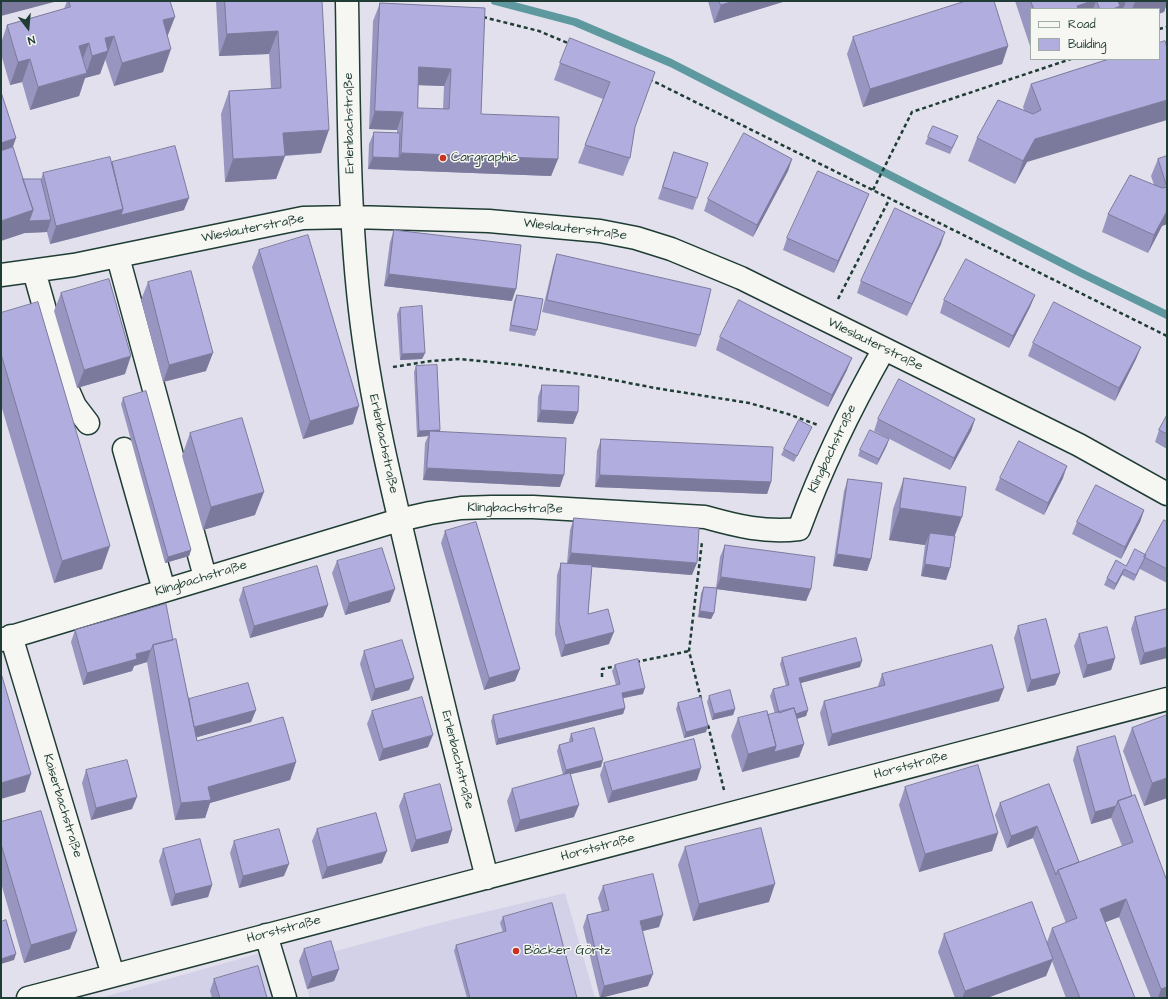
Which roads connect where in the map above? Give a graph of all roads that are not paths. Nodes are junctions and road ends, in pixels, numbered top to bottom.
1 (347, 1) edge
2 (353, 217) junction
3 (118, 257) junction
4 (34, 271) junction
5 (1, 275) edge
6 (884, 349) junction
7 (88, 423) dead end
8 (124, 449) dead end
9 (1167, 494) edge
10 (399, 520) junction
11 (205, 577) junction
12 (164, 590) junction
13 (6, 638) edge
14 (1167, 699) edge
15 (487, 878) junction
16 (266, 935) junction
17 (112, 975) junction
18 (28, 998) edge
19 (285, 998) edge

1 - 2 street, Erlenbachstraße
2 - 3 street, Wieslauterstraße
2 - 6 street, Wieslauterstraße
2 - 10 street, Erlenbachstraße
3 - 4 street, Wieslauterstraße
3 - 11 street
4 - 5 street, Wieslauterstraße
4 - 7 street
6 - 9 street, Wieslauterstraße
6 - 10 street, Klingbachstraße
8 - 12 street
10 - 11 street, Klingbachstraße
10 - 15 street, Erlenbachstraße
11 - 12 street, Klingbachstraße
12 - 13 street, Klingbachstraße
13 - 17 street, Kaiserbachstraße
14 - 15 street, Horststraße
15 - 16 street, Horststraße
16 - 17 street, Horststraße
16 - 19 street
17 - 18 street, Horststraße

